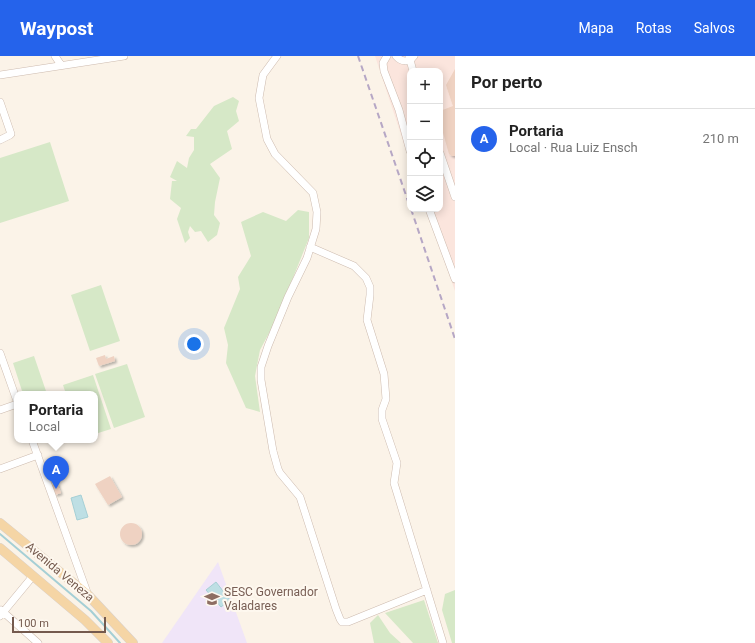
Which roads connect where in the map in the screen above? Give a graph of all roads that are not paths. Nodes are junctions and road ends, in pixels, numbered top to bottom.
1 (56, 56) edge
2 (124, 56) edge
3 (276, 56) edge
4 (387, 56) edge
5 (396, 56) edge
6 (411, 57) edge
7 (61, 65) junction
8 (413, 68) edge
9 (0, 76) edge
10 (0, 102) edge
11 (0, 140) edge
12 (407, 141) edge
13 (443, 159) edge
14 (452, 178) edge
15 (455, 196) edge
16 (430, 212) edge
17 (310, 247) junction
18 (455, 279) edge
19 (0, 353) edge
20 (14, 394) edge
21 (14, 404) edge
22 (0, 410) edge
23 (33, 443) edge
24 (38, 455) junction
25 (0, 469) edge
26 (0, 523) edge
27 (0, 548) edge
28 (33, 576) junction
29 (427, 590) junction
30 (88, 595) junction
31 (1, 613) edge
32 (38, 643) edge
33 (108, 643) edge
34 (133, 643) edge
35 (443, 643) edge

1 - 7 street
2 - 7 street
3 - 17 street
4 - 12 street
5 - 6 street
6 - 8 street
7 - 9 street
10 - 11 street
13 - 14 street
14 - 15 street
16 - 18 street
17 - 29 street
17 - 29 street
19 - 20 street
21 - 22 street
23 - 24 street
24 - 25 street
24 - 30 street
26 - 30 main road, Avenida Veneza
27 - 28 main road, Avenida Veneza
28 - 31 street
28 - 33 main road, Avenida Veneza
29 - 35 street
30 - 34 main road, Avenida Veneza
31 - 32 street

